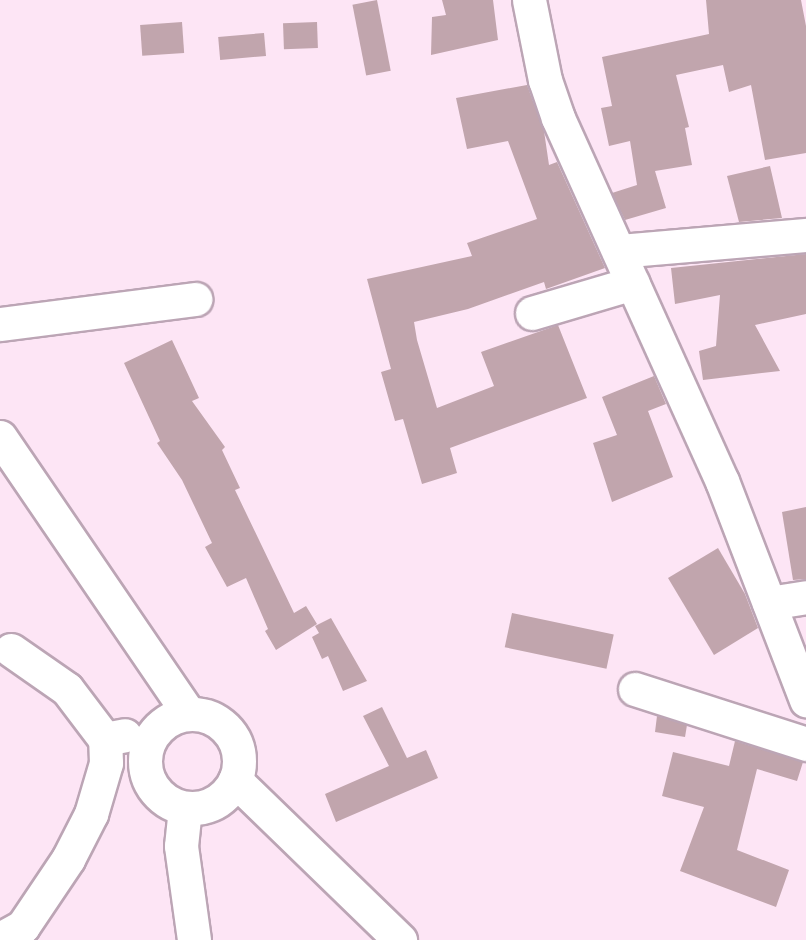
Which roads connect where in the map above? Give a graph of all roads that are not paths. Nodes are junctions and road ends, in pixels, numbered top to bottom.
1 (529, 0) edge
2 (806, 235) edge
3 (619, 251) junction
4 (633, 283) junction
5 (195, 299) dead end
6 (532, 313) dead end
7 (0, 324) edge
8 (0, 437) edge
9 (806, 597) edge
10 (769, 603) junction
11 (11, 650) dead end
12 (635, 689) dead end
13 (806, 700) edge
14 (189, 714) junction
15 (151, 736) junction
16 (105, 739) junction
17 (806, 744) edge
18 (235, 780) junction
19 (185, 808) junction
20 (0, 939) edge
21 (194, 940) edge
22 (400, 940) edge

1 - 3 street
2 - 3 street
3 - 4 street
4 - 6 street
4 - 10 street
5 - 7 street
8 - 14 street
9 - 10 street
10 - 13 street
11 - 16 street
12 - 17 street
14 - 15 street
14 - 18 street
15 - 16 street
15 - 19 street
16 - 20 street
18 - 19 street
18 - 22 street
19 - 21 street

